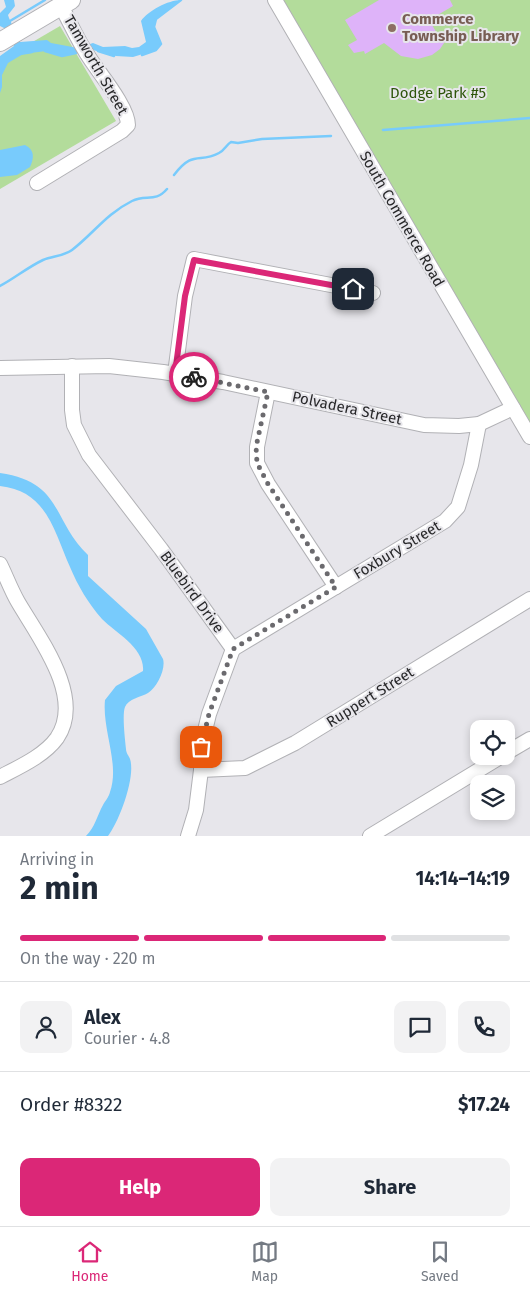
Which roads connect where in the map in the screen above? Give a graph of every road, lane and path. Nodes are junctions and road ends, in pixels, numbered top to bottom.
1 (275, 0) edge
2 (66, 3) edge
3 (8, 37) edge
4 (37, 183) dead end
5 (373, 293) dead end
6 (72, 366) junction
7 (0, 368) edge
8 (175, 374) junction
9 (268, 392) junction
10 (513, 408) junction
11 (479, 424) junction
12 (530, 437) edge
13 (0, 564) edge
14 (336, 587) junction
15 (530, 600) edge
16 (233, 649) junction
17 (530, 739) edge
18 (515, 748) edge
19 (487, 765) edge
20 (201, 770) junction
21 (0, 777) edge
22 (188, 836) edge
23 (370, 836) edge

1 - 10 street, South Commerce Road
2 - 3 main road
2 - 4 street, Tamworth Street
5 - 8 street
6 - 7 street, Polvadera Street
6 - 8 street, Polvadera Street
6 - 16 street, Bluebird Drive
8 - 9 street, Polvadera Street
9 - 11 street, Polvadera Street
9 - 14 street
10 - 11 street, Polvadera Street
10 - 12 street, South Commerce Road
11 - 14 street, Foxbury Street
13 - 21 street
14 - 16 street, Foxbury Street
15 - 20 street, Ruppert Street
16 - 20 street, Bluebird Drive
17 - 18 street
19 - 23 street
20 - 22 street, Bluebird Drive

